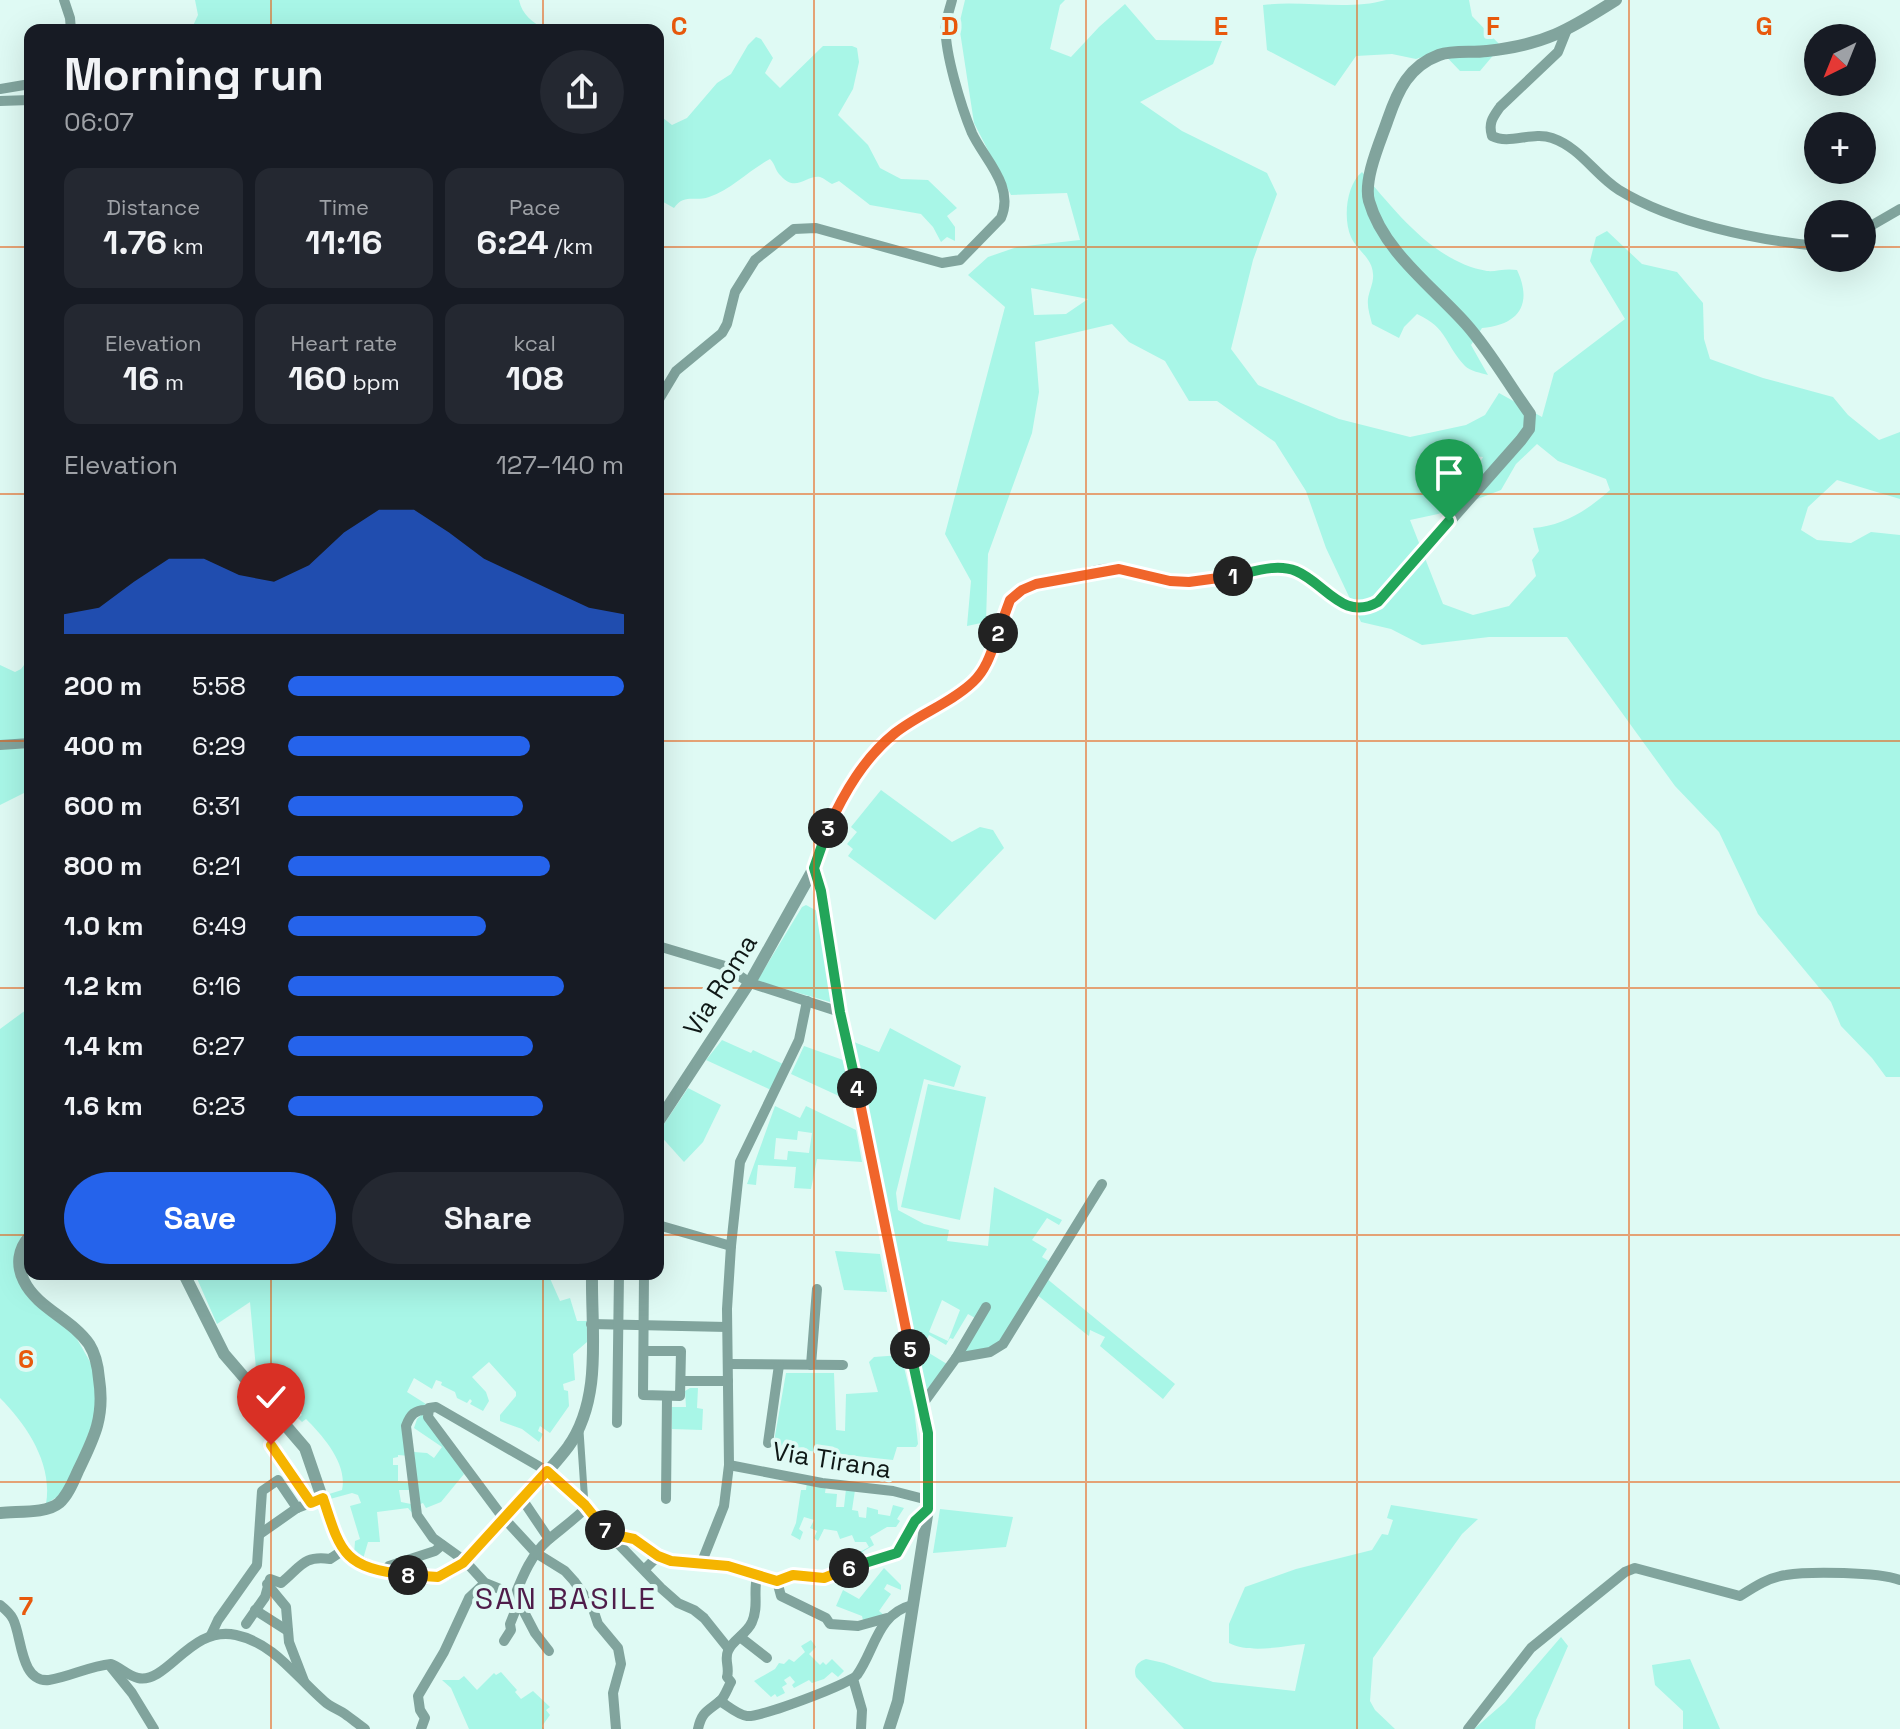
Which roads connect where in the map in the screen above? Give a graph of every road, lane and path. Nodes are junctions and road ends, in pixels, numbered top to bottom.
1 (64, 0) edge
2 (952, 0) edge
3 (1616, 0) edge
4 (70, 24) edge
5 (1566, 32) junction
6 (24, 85) edge
7 (0, 89) edge
8 (24, 100) edge
9 (0, 101) edge
10 (1900, 209) edge
11 (1876, 223) edge
12 (1804, 244) edge
13 (664, 391) edge
14 (24, 743) edge
15 (0, 745) edge
16 (814, 868) junction
17 (664, 948) edge
18 (750, 983) junction
19 (807, 1001) junction
20 (840, 1012) junction
21 (664, 1113) edge
22 (1102, 1184) dead end
23 (664, 1227) edge
24 (731, 1246) junction
25 (24, 1247) edge
26 (187, 1280) edge
27 (589, 1280) edge
28 (619, 1280) edge
29 (644, 1280) edge
30 (817, 1289) dead end
31 (986, 1307) dead end
32 (591, 1324) junction
33 (619, 1326) junction
34 (644, 1327) junction
35 (727, 1327) junction
36 (644, 1351) junction
37 (956, 1358) junction
38 (728, 1364) junction
39 (779, 1365) junction
40 (811, 1365) junction
41 (843, 1365) dead end
42 (681, 1381) junction
43 (728, 1381) junction
44 (667, 1396) junction
45 (922, 1405) junction
46 (428, 1410) junction
47 (617, 1423) dead end
48 (580, 1426) junction
49 (768, 1443) dead end
50 (271, 1445) dead end
51 (729, 1465) junction
52 (547, 1471) junction
53 (522, 1499) junction
54 (666, 1499) dead end
55 (317, 1501) junction
56 (928, 1505) junction
57 (586, 1506) junction
58 (297, 1508) junction
59 (0, 1513) edge
60 (506, 1521) junction
61 (260, 1534) junction
62 (549, 1539) junction
63 (615, 1540) junction
64 (442, 1545) junction
65 (342, 1551) junction
66 (536, 1553) junction
67 (658, 1556) junction
68 (465, 1561) junction
69 (701, 1564) junction
70 (257, 1565) junction
71 (645, 1569) junction
72 (384, 1572) junction
73 (757, 1577) junction
74 (782, 1578) junction
75 (1900, 1580) edge
76 (269, 1582) junction
77 (485, 1583) junction
78 (513, 1600) junction
79 (0, 1605) edge
80 (912, 1605) junction
81 (255, 1610) junction
82 (887, 1618) junction
83 (246, 1624) dead end
84 (288, 1631) junction
85 (211, 1635) junction
86 (740, 1637) junction
87 (504, 1641) dead end
88 (728, 1648) junction
89 (549, 1651) dead end
90 (767, 1658) dead end
91 (106, 1664) junction
92 (853, 1679) junction
93 (307, 1686) junction
94 (720, 1701) junction
95 (749, 1716) junction
96 (754, 1728) edge
97 (154, 1729) edge
98 (365, 1729) edge
99 (421, 1729) edge
100 (616, 1729) edge
101 (698, 1729) edge
102 (861, 1729) edge
103 (889, 1729) edge
104 (1468, 1729) edge

1 - 4 street
2 - 13 street
3 - 5 street
5 - 12 street
5 - 16 street, Via Roma
6 - 7 street
8 - 9 street
10 - 11 street
14 - 15 street
16 - 18 street, Via Roma
16 - 20 street
17 - 18 street
18 - 19 street
18 - 21 street, Via Roma
19 - 20 street
19 - 24 street
20 - 45 street
22 - 37 street
23 - 24 street
24 - 35 street
25 - 59 street
26 - 55 street
27 - 32 street
28 - 33 street
29 - 34 street
30 - 40 street
31 - 37 street
32 - 33 street
32 - 48 street
33 - 34 street
33 - 47 street
34 - 35 street
34 - 36 street
35 - 38 street
36 - 42 street
36 - 44 street
37 - 45 street
38 - 39 street
38 - 43 street
39 - 40 street
39 - 49 street
40 - 41 street
42 - 43 street
42 - 44 street
43 - 51 street
44 - 54 street
45 - 56 street
46 - 52 street
46 - 60 street
46 - 64 street
48 - 52 street
48 - 57 street
50 - 55 street
51 - 56 street, Via Tirana
51 - 69 street
52 - 53 street
52 - 57 street
53 - 60 street
53 - 62 street
55 - 58 street
55 - 65 street
56 - 74 street
56 - 80 street
57 - 62 street
57 - 63 street
58 - 61 street
58 - 61 street
60 - 66 street
60 - 68 street
61 - 70 street
62 - 66 street
63 - 67 street
63 - 71 street
64 - 68 street
64 - 72 street
65 - 72 street
65 - 76 street
66 - 78 street
66 - 100 street
67 - 69 street
67 - 71 street
68 - 72 street
68 - 77 street
69 - 73 street
70 - 76 street
70 - 85 street
71 - 88 street
73 - 74 street
73 - 86 street
74 - 82 street
75 - 104 street
76 - 81 street
76 - 84 street
77 - 78 street
77 - 99 street
78 - 87 street
78 - 89 street
79 - 91 street
80 - 82 street
80 - 103 street
81 - 83 street
81 - 84 street
82 - 92 street
84 - 93 street
85 - 91 street
85 - 93 street
86 - 88 street
86 - 90 street
88 - 94 street
91 - 97 street
92 - 95 street
92 - 102 street
93 - 98 street
94 - 95 street
94 - 101 street
95 - 96 street

